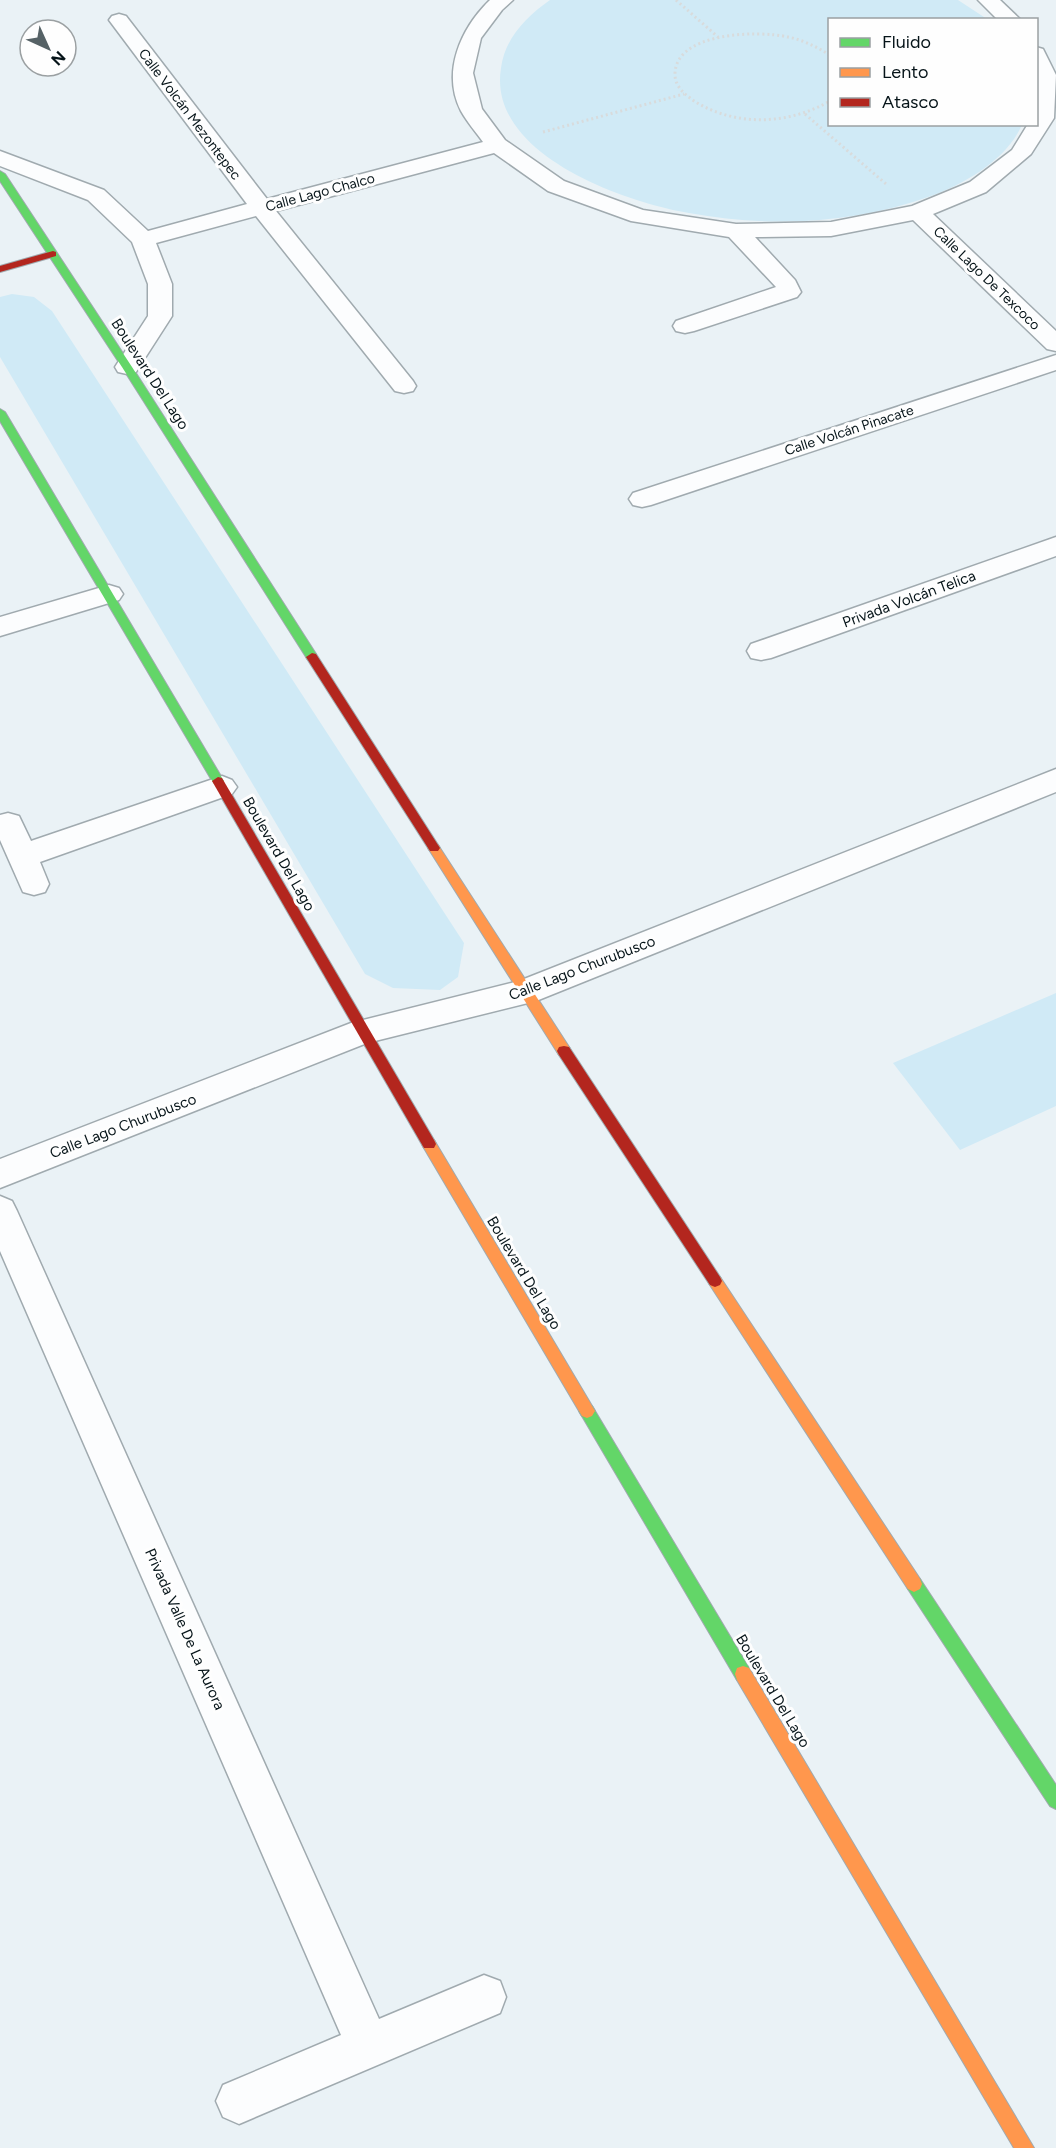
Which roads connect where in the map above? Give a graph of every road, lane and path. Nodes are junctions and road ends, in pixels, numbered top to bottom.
1 (503, 0) edge
2 (676, 0) edge
3 (119, 20) dead end
4 (718, 38) junction
5 (828, 53) edge
6 (1038, 58) edge
7 (684, 94) junction
8 (828, 103) edge
9 (805, 113) junction
10 (1038, 126) edge
11 (1038, 126) edge
12 (496, 145) junction
13 (0, 158) edge
14 (0, 174) edge
15 (261, 207) junction
16 (918, 212) junction
17 (736, 231) junction
18 (143, 238) junction
19 (53, 254) junction
20 (0, 269) edge
21 (685, 326) dead end
22 (1056, 344) edge
23 (1056, 362) edge
24 (127, 367) junction
25 (404, 386) dead end
26 (3, 423) edge
27 (642, 499) dead end
28 (1056, 546) edge
29 (109, 594) junction
30 (0, 627) edge
31 (761, 651) dead end
32 (1056, 780) edge
33 (222, 787) junction
34 (8, 824) dead end
35 (22, 856) junction
36 (34, 884) dead end
37 (525, 992) junction
38 (362, 1032) junction
39 (0, 1174) edge
40 (0, 1211) edge
41 (1056, 1800) edge
42 (484, 1997) dead end
43 (369, 2047) junction
44 (239, 2101) dead end
45 (1025, 2148) edge

1 - 12 street
2 - 4 path
3 - 15 street, Calle Volcán Mezontepec
4 - 5 path
4 - 7 path
6 - 11 street
7 - 9 path
7 - 12 path
8 - 9 path
9 - 16 path
10 - 16 street
12 - 15 street, Calle Lago Chalco
12 - 17 street
13 - 18 street
14 - 19 street, Boulevard Del Lago
15 - 18 street, Calle Lago Chalco
15 - 25 street, Calle Volcán Mezontepec
16 - 17 street
16 - 22 street, Calle Lago De Texcoco
17 - 21 street
18 - 24 street
19 - 20 street
19 - 24 street, Boulevard Del Lago
23 - 27 street, Calle Volcán Pinacate
24 - 37 street, Boulevard Del Lago
26 - 29 street, Boulevard Del Lago
28 - 31 street, Privada Volcán Telica
29 - 30 street
29 - 33 street, Boulevard Del Lago
32 - 37 street, Calle Lago Churubusco
33 - 35 street
33 - 38 street, Boulevard Del Lago
34 - 35 street
35 - 36 street
37 - 38 street, Calle Lago Churubusco
37 - 41 street, Boulevard Del Lago
38 - 39 street, Calle Lago Churubusco
38 - 45 street, Boulevard Del Lago
40 - 43 street, Privada Valle De La Aurora
42 - 43 street
43 - 44 street

